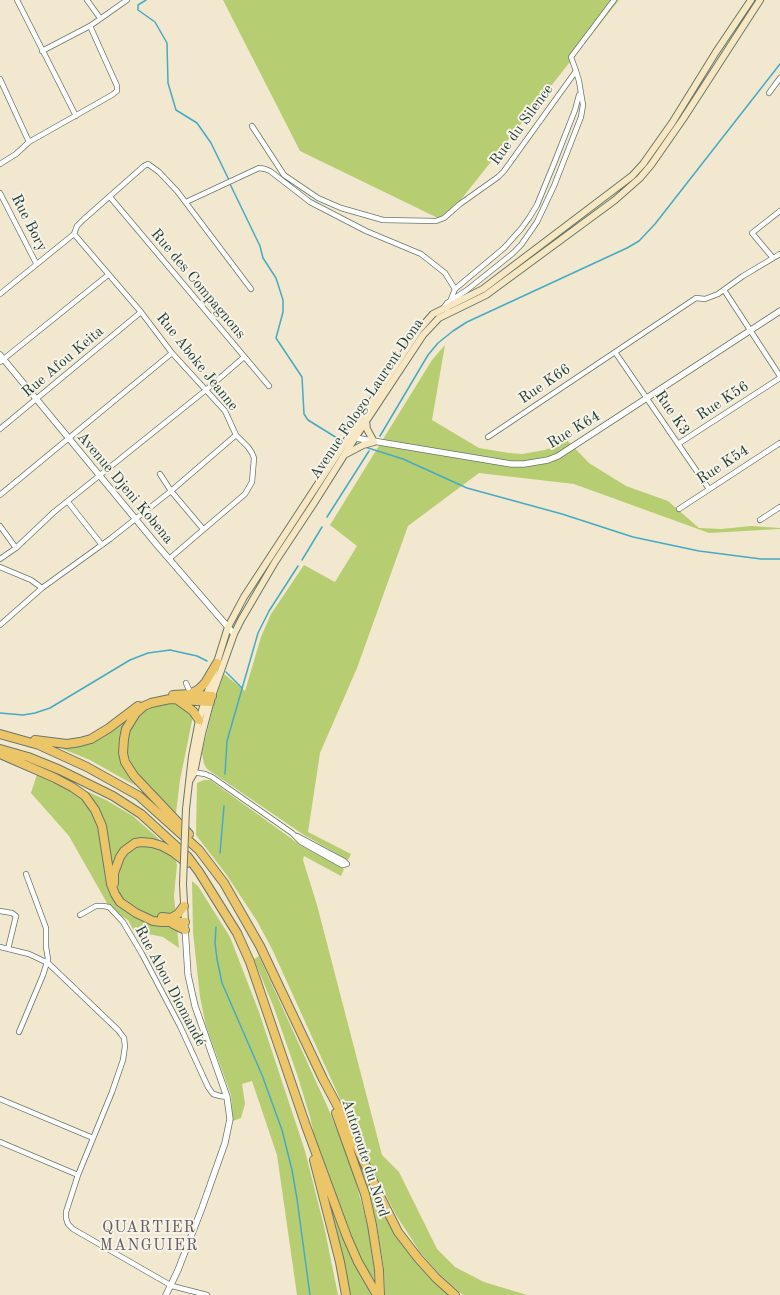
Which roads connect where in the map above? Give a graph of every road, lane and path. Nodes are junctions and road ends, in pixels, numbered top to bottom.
1 (17, 0) edge
2 (87, 0) edge
3 (127, 0) edge
4 (614, 0) edge
5 (751, 0) edge
6 (760, 0) edge
7 (100, 18) junction
8 (90, 26) junction
9 (42, 51) junction
10 (576, 71) junction
11 (780, 78) edge
12 (0, 79) edge
13 (580, 91) junction
14 (769, 93) dead end
15 (76, 116) junction
16 (252, 126) dead end
17 (29, 142) junction
18 (0, 164) edge
19 (0, 193) edge
20 (110, 197) junction
21 (186, 202) junction
22 (780, 211) edge
23 (74, 234) junction
24 (780, 254) edge
25 (773, 258) junction
26 (36, 263) junction
27 (108, 275) junction
28 (251, 289) dead end
29 (455, 289) junction
30 (724, 290) junction
31 (0, 294) edge
32 (451, 299) junction
33 (446, 310) junction
34 (780, 311) edge
35 (141, 312) junction
36 (750, 331) junction
37 (615, 352) junction
38 (172, 353) junction
39 (244, 357) junction
40 (1, 359) edge
41 (780, 377) edge
42 (269, 386) dead end
43 (206, 390) junction
44 (647, 398) junction
45 (36, 399) junction
46 (366, 420) junction
47 (0, 430) edge
48 (236, 435) junction
49 (352, 437) junction
50 (488, 437) dead end
51 (68, 438) junction
52 (374, 442) junction
53 (780, 443) edge
54 (678, 444) junction
55 (345, 455) junction
56 (160, 474) dead end
57 (100, 476) junction
58 (709, 488) junction
59 (171, 491) junction
60 (0, 495) edge
61 (68, 502) junction
62 (780, 507) edge
63 (679, 509) dead end
64 (136, 519) junction
65 (760, 520) dead end
66 (0, 526) edge
67 (204, 529) junction
68 (102, 545) junction
69 (16, 548) junction
70 (0, 559) edge
71 (169, 559) junction
72 (0, 567) edge
73 (42, 588) junction
74 (0, 625) edge
75 (228, 627) junction
76 (234, 634) junction
77 (217, 663) junction
78 (186, 683) dead end
79 (190, 694) junction
80 (208, 699) junction
81 (176, 700) junction
82 (199, 720) junction
83 (0, 734) edge
84 (14, 738) junction
85 (0, 749) edge
86 (0, 754) edge
87 (192, 772) junction
88 (292, 833) junction
89 (199, 850) junction
90 (199, 872) junction
91 (26, 874) dead end
92 (184, 906) junction
93 (0, 911) edge
94 (80, 915) dead end
95 (171, 920) junction
96 (185, 923) junction
97 (0, 947) edge
98 (8, 949) junction
99 (48, 963) junction
100 (19, 1032) dead end
101 (323, 1079) junction
102 (227, 1097) junction
103 (0, 1099) edge
104 (306, 1126) junction
105 (93, 1138) junction
106 (0, 1142) edge
107 (78, 1175) junction
108 (172, 1286) junction
109 (166, 1295) edge
110 (207, 1295) edge
111 (346, 1295) edge
112 (378, 1295) edge
113 (455, 1295) edge

1 - 9 street
2 - 7 street
3 - 7 street
4 - 10 street
5 - 33 main road, Avenue Fologo Laurent Dona
6 - 33 main road, Avenue Fologo Laurent Dona
7 - 8 street
8 - 9 street
8 - 15 street
9 - 15 street
10 - 13 street
10 - 16 street, Rue du Silence
11 - 14 street
12 - 17 street
13 - 29 street
13 - 32 street
15 - 17 street
17 - 18 street
19 - 26 street, Rue Bory
20 - 21 street
20 - 23 street
20 - 39 street, Rue des Compagnons
21 - 28 street
21 - 29 street
22 - 25 street
23 - 26 street
23 - 27 street, Rue Aboke Jeanne
24 - 25 street, Rue K66
25 - 30 street, Rue K66
26 - 31 street
27 - 35 street, Rue Aboke Jeanne
27 - 40 street
29 - 32 street
30 - 36 street
30 - 37 street, Rue K66
32 - 33 street
33 - 46 main road, Avenue Fologo Laurent Dona
33 - 49 main road, Avenue Fologo Laurent Dona
34 - 36 street, Rue K64
35 - 38 street, Rue Aboke Jeanne
35 - 45 street, Rue Afou Keita
36 - 41 street
36 - 44 street, Rue K64
37 - 44 street, Rue K3
37 - 50 street, Rue K66
38 - 43 street, Rue Aboke Jeanne
38 - 51 street
39 - 42 street, Rue des Compagnons
39 - 43 street
40 - 45 street, Avenue Djeni Kobena
41 - 54 street, Rue K56
43 - 48 street, Rue Aboke Jeanne
43 - 57 street
44 - 52 street, Rue K64
44 - 54 street, Rue K3
45 - 47 street, Rue Afou Keita
45 - 51 street, Avenue Djeni Kobena
46 - 49 main road, Avenue Fologo Laurent Dona
46 - 52 main road
48 - 59 street
48 - 67 street, Rue Aboke Jeanne
49 - 52 street, Rue K64
49 - 55 main road, Avenue Fologo Laurent Dona
49 - 75 main road, Avenue Fologo Laurent Dona
51 - 57 street, Avenue Djeni Kobena
51 - 60 street
52 - 55 main road
53 - 58 street, Rue K54
54 - 58 street, Rue K3
55 - 76 main road, Avenue Fologo Laurent Dona
56 - 59 street
57 - 61 street
57 - 64 street, Avenue Djeni Kobena
58 - 63 street, Rue K54
59 - 64 street
59 - 67 street
61 - 68 street
61 - 69 street
62 - 65 street
64 - 68 street
64 - 71 street, Avenue Djeni Kobena
66 - 69 street
67 - 71 street, Rue Aboke Jeanne
68 - 73 street
69 - 70 street
71 - 75 street, Avenue Djeni Kobena
72 - 73 street
73 - 74 street
75 - 76 street, Avenue Djeni Kobena
75 - 77 main road, Avenue Fologo Laurent Dona
76 - 80 main road, Avenue Fologo Laurent Dona
77 - 79 highway
77 - 80 main road, Avenue Fologo Laurent Dona
78 - 79 street
79 - 80 highway
79 - 84 highway
80 - 81 highway
80 - 82 main road, Avenue Fologo Laurent Dona
80 - 87 main road, Avenue Fologo Laurent Dona
81 - 82 highway
81 - 89 highway
82 - 87 main road, Avenue Fologo Laurent Dona
83 - 84 highway
84 - 89 highway
85 - 90 highway
86 - 95 highway
87 - 88 street
87 - 92 main road, Avenue Fologo Laurent Dona, bridge
88 - 88 street
89 - 101 highway
90 - 95 highway
90 - 104 highway
91 - 99 street
92 - 95 highway
92 - 96 main road, Avenue Fologo Laurent Dona
93 - 98 street
94 - 102 street, Rue Abou Diomandé
95 - 96 highway
96 - 102 street, Avenue Fologo Laurent Dona
97 - 98 street
98 - 99 street
99 - 100 street
99 - 105 street
101 - 112 highway, Autoroute du Nord
101 - 113 highway
102 - 108 street, Avenue Fologo Laurent Dona
103 - 105 street
104 - 111 highway
104 - 112 highway
105 - 107 street
106 - 107 street
107 - 108 street
108 - 109 street, Avenue Fologo Laurent Dona
108 - 110 street

